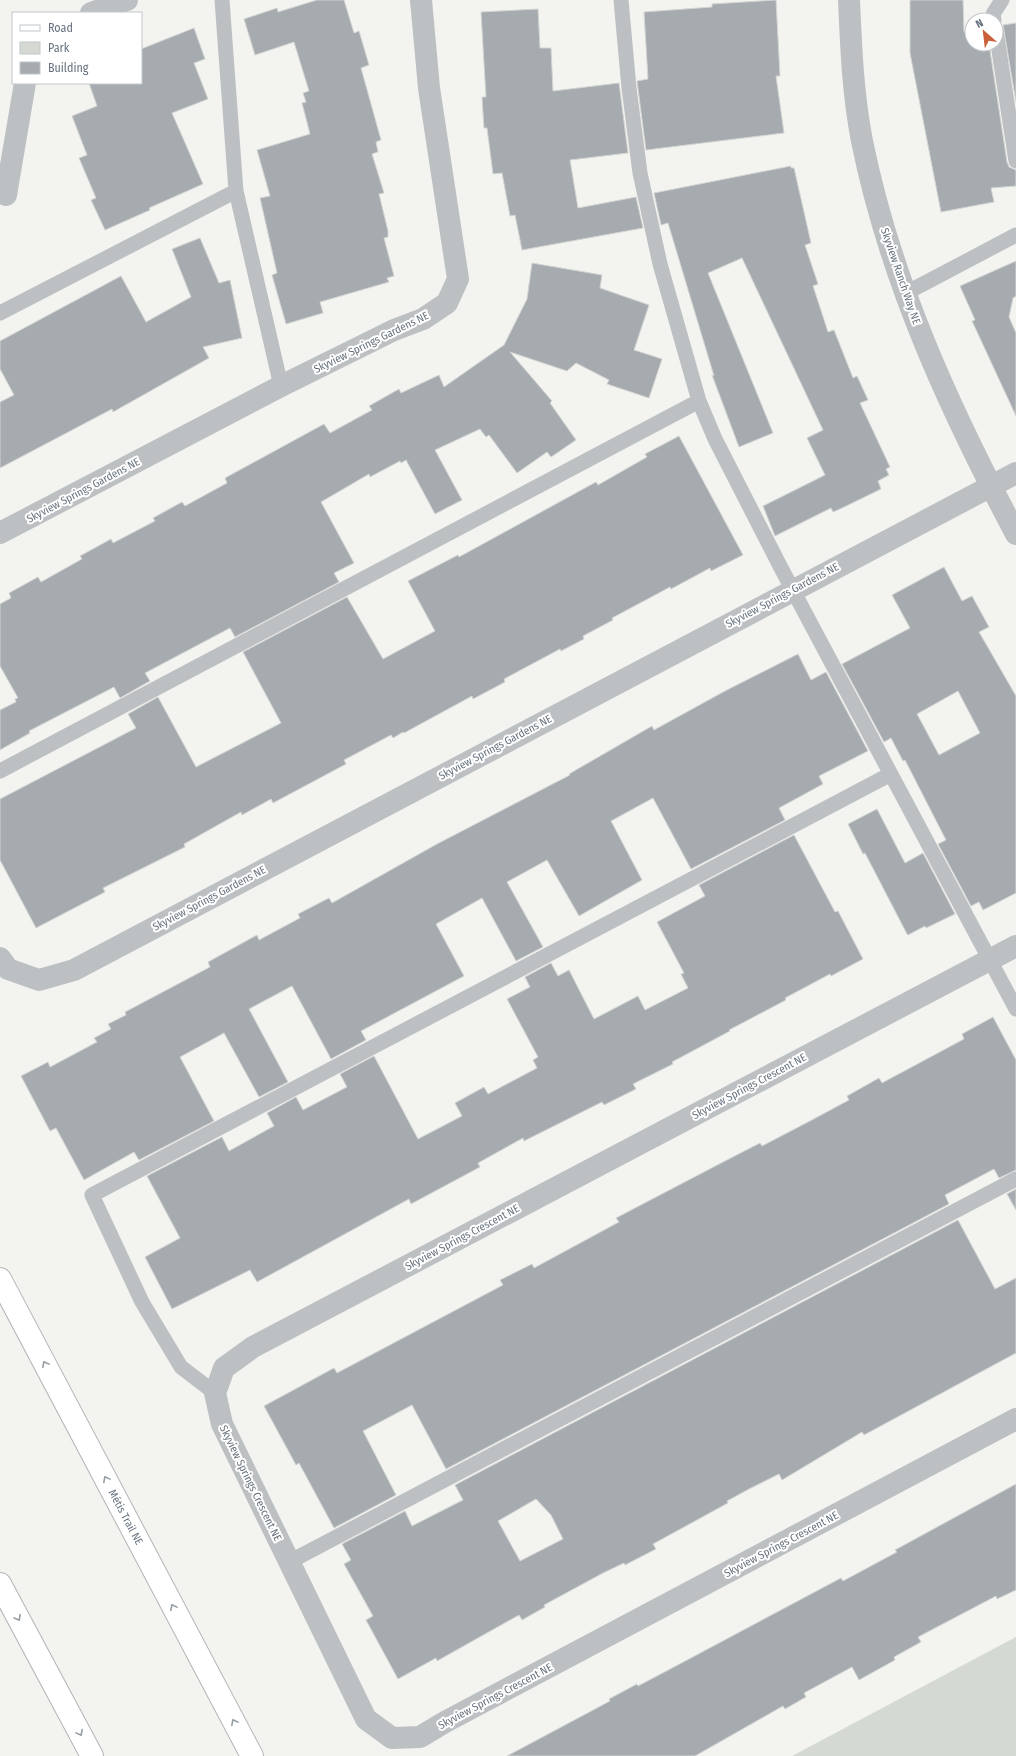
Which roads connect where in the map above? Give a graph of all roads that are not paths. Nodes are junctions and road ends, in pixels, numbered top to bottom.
1 (127, 0) edge
2 (222, 0) edge
3 (421, 0) edge
4 (621, 0) edge
5 (849, 0) edge
6 (1002, 0) edge
7 (94, 12) edge
8 (994, 12) edge
9 (999, 52) edge
10 (25, 84) edge
11 (1016, 161) edge
12 (236, 191) junction
13 (6, 195) dead end
14 (1016, 235) edge
15 (906, 294) junction
16 (0, 313) edge
17 (281, 386) junction
18 (699, 401) junction
19 (1016, 473) edge
20 (990, 486) junction
21 (0, 533) edge
22 (1016, 534) edge
23 (792, 589) junction
24 (0, 771) edge
25 (890, 774) junction
26 (1016, 946) edge
27 (0, 958) edge
28 (990, 959) junction
29 (1016, 1009) edge
30 (1016, 1179) edge
31 (0, 1279) edge
32 (215, 1393) junction
33 (1016, 1419) edge
34 (289, 1562) junction
35 (0, 1584) edge
36 (92, 1756) edge
37 (252, 1756) edge

1 - 7 street
2 - 12 lane
3 - 17 street, Skyview Springs Gardens NE
4 - 18 lane
5 - 15 street, Skyview Ranch Way NE
6 - 8 lane
9 - 11 lane
10 - 13 street
12 - 16 lane
12 - 17 lane
14 - 15 lane
15 - 20 street, Skyview Ranch Way NE
17 - 21 street, Skyview Springs Gardens NE
18 - 23 lane
18 - 24 lane
19 - 20 street, Skyview Springs Gardens NE
20 - 22 street, Skyview Ranch Way NE
20 - 23 street, Skyview Springs Gardens NE
23 - 25 lane
23 - 27 street, Skyview Springs Gardens NE
25 - 28 lane
25 - 32 lane
26 - 28 street, Skyview Springs Crescent NE
28 - 29 lane
28 - 32 street, Skyview Springs Crescent NE
30 - 34 lane
37 -> 31 main road, Métis Trail NE
32 - 34 street, Skyview Springs Crescent NE
33 - 34 street, Skyview Springs Crescent NE
35 -> 36 main road

